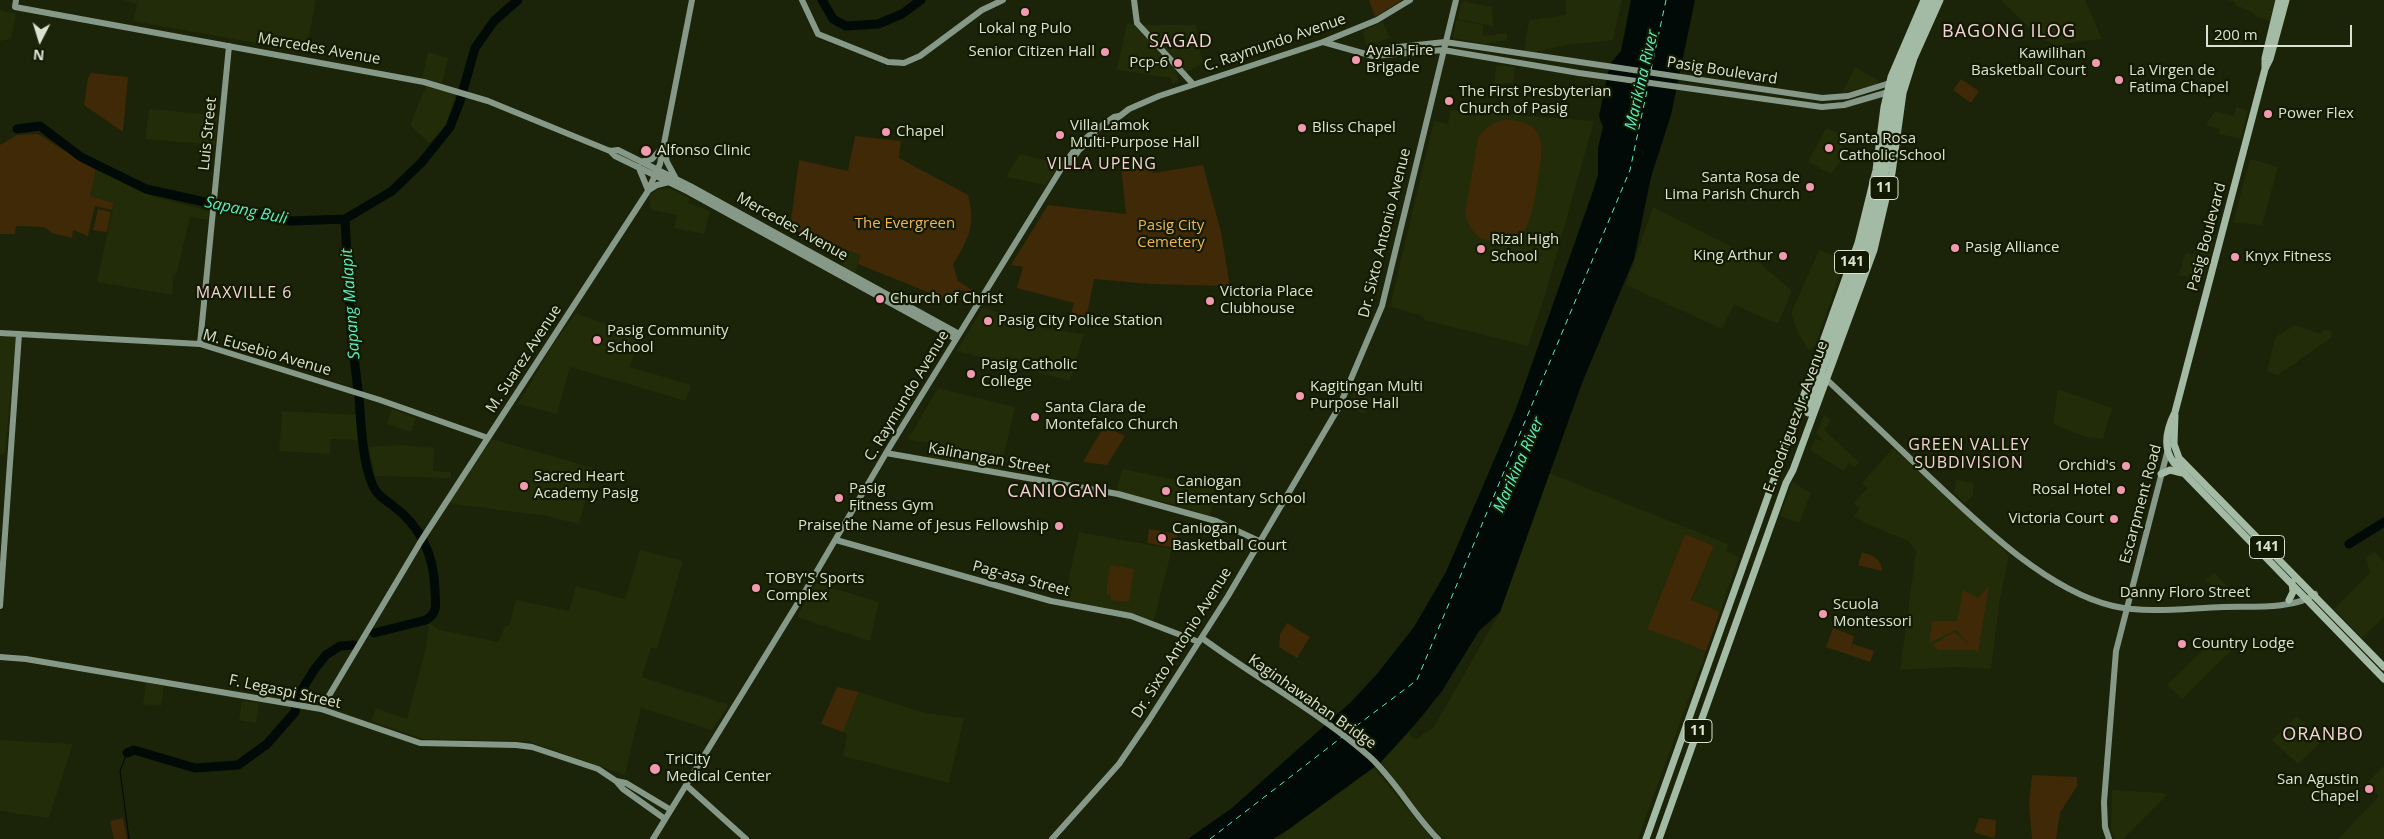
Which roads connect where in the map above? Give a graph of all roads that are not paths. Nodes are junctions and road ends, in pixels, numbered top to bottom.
1 (692, 0) edge
2 (802, 0) edge
3 (1003, 0) edge
4 (1134, 0) edge
5 (1410, 0) edge
6 (1456, 0) edge
7 (1924, 0) edge
8 (1930, 0) edge
9 (2279, 0) edge
10 (2286, 0) edge
11 (1938, 2) edge
12 (16, 3) edge
13 (1323, 42) junction
14 (1445, 42) junction
15 (229, 46) junction
16 (1443, 50) junction
17 (1365, 55) junction
18 (2265, 69) junction
19 (1890, 82) junction
20 (1193, 84) junction
21 (1905, 84) junction
22 (1888, 91) junction
23 (1903, 92) junction
24 (664, 145) junction
25 (1879, 148) junction
26 (1894, 150) junction
27 (640, 164) junction
28 (656, 172) junction
29 (677, 179) junction
30 (670, 182) junction
31 (648, 191) junction
32 (0, 333) edge
33 (19, 334) junction
34 (958, 336) junction
35 (200, 344) junction
36 (1821, 375) junction
37 (2175, 412) junction
38 (1793, 424) junction
39 (488, 438) junction
40 (2171, 447) junction
41 (886, 453) junction
42 (2161, 474) junction
43 (2185, 474) junction
44 (836, 540) junction
45 (1259, 541) junction
46 (2292, 582) junction
47 (2310, 595) junction
48 (2289, 600) junction
49 (2268, 605) junction
50 (0, 606) edge
51 (2126, 609) junction
52 (1201, 640) junction
53 (0, 657) edge
54 (2384, 667) edge
55 (2384, 679) edge
56 (321, 709) junction
57 (616, 780) junction
58 (686, 785) junction
59 (671, 810) junction
60 (665, 819) junction
61 (653, 839) edge
62 (746, 839) edge
63 (1052, 839) edge
64 (1438, 839) edge
65 (1646, 839) edge
66 (1659, 839) edge
67 (2109, 839) edge

1 - 24 main road, M. Suarez Avenue
2 - 3 main road
4 - 20 main road
5 - 13 main road, C. Raymundo Avenue
6 - 14 main road, Dr. Sixto Antonio Avenue
7 - 19 main road, E. Rodriguez Jr. Avenue / 141
8 - 11 main road
8 - 36 main road, 11, bridge
9 - 18 main road, Pasig Boulevard
10 - 18 main road, Pasig Boulevard
11 - 21 main road, E. Rodriguez Jr. Avenue / 141
11 - 36 main road, 11, bridge
12 - 15 main road, Mercedes Avenue
13 - 17 main road
13 - 20 main road, C. Raymundo Avenue
14 - 16 main road, Dr. Sixto Antonio Avenue
14 - 17 main road, Pasig Boulevard
14 - 19 main road, Pasig Boulevard
15 - 27 main road, Mercedes Avenue
15 - 35 main road, Luis Street
16 - 17 main road, Pasig Boulevard
16 - 22 main road, Pasig Boulevard
16 - 45 main road, Dr. Sixto Antonio Avenue
18 - 37 main road, Pasig Boulevard
19 - 21 main road, Pasig Boulevard
19 - 22 main road, E. Rodriguez Jr. Avenue / 141
20 - 34 main road, C. Raymundo Avenue
21 - 23 main road, E. Rodriguez Jr. Avenue / 141
22 - 23 main road, Pasig Boulevard
22 - 25 main road, E. Rodriguez Jr. Avenue / 141
23 - 26 main road, E. Rodriguez Jr. Avenue / 141
24 - 27 main road
24 - 28 main road, M. Suarez Avenue
24 - 29 main road
25 - 26 main road
25 - 38 main road, E. Rodriguez Jr. Avenue / 141
26 - 36 main road, E. Rodriguez Jr. Avenue / 141
27 - 28 main road, Mercedes Avenue
27 - 31 main road
28 - 29 main road, Mercedes Avenue
28 - 30 main road, Mercedes Avenue
28 - 31 main road, M. Suarez Avenue
29 - 34 main road, Mercedes Avenue
30 - 31 main road
30 - 34 main road, Mercedes Avenue
31 - 39 main road, M. Suarez Avenue
32 - 33 main road, M. Eusebio Avenue
33 - 35 main road, M. Eusebio Avenue
33 - 50 main road
34 - 41 main road, C. Raymundo Avenue
35 - 39 main road, M. Eusebio Avenue
36 - 38 main road, 11
36 - 51 main road, Danny Floro Street
36 - 66 main road, E. Rodriguez Jr. Avenue / 11
37 - 40 main road, Pasig Boulevard
37 - 40 main road, Pasig Boulevard
38 - 65 main road, E. Rodriguez Jr. Avenue / 11
39 - 56 main road, M. Suarez Avenue
40 - 42 main road, Escarpment Road
40 - 43 main road, 141
40 - 47 main road, 141
41 - 44 main road, C. Raymundo Avenue
41 - 45 main road, Kalinangan Street
42 - 43 main road
42 - 51 main road, Escarpment Road
43 - 46 main road, 141
44 - 52 main road, Pag-asa Street
44 - 58 main road, C. Raymundo Avenue
45 - 52 main road, Dr. Sixto Antonio Avenue
46 - 47 main road, 141
46 - 48 main road
47 - 48 main road, Danny Floro Street
47 - 49 main road, Danny Floro Street
47 - 54 main road, 141
47 - 55 main road, 141
48 - 49 main road, Danny Floro Street
49 - 51 main road, Danny Floro Street
51 - 67 main road, Escarpment Road
52 - 63 main road, Dr. Sixto Antonio Avenue
52 - 64 main road, Kaginhawahan Bridge
53 - 56 main road, F. Legaspi Street
56 - 57 main road, F. Legaspi Street
57 - 59 main road, F. Legaspi Street
57 - 60 main road, F. Legaspi Street
58 - 59 main road, C. Raymundo Avenue
58 - 62 main road
59 - 60 main road, C. Raymundo Avenue
60 - 61 main road, C. Raymundo Avenue

